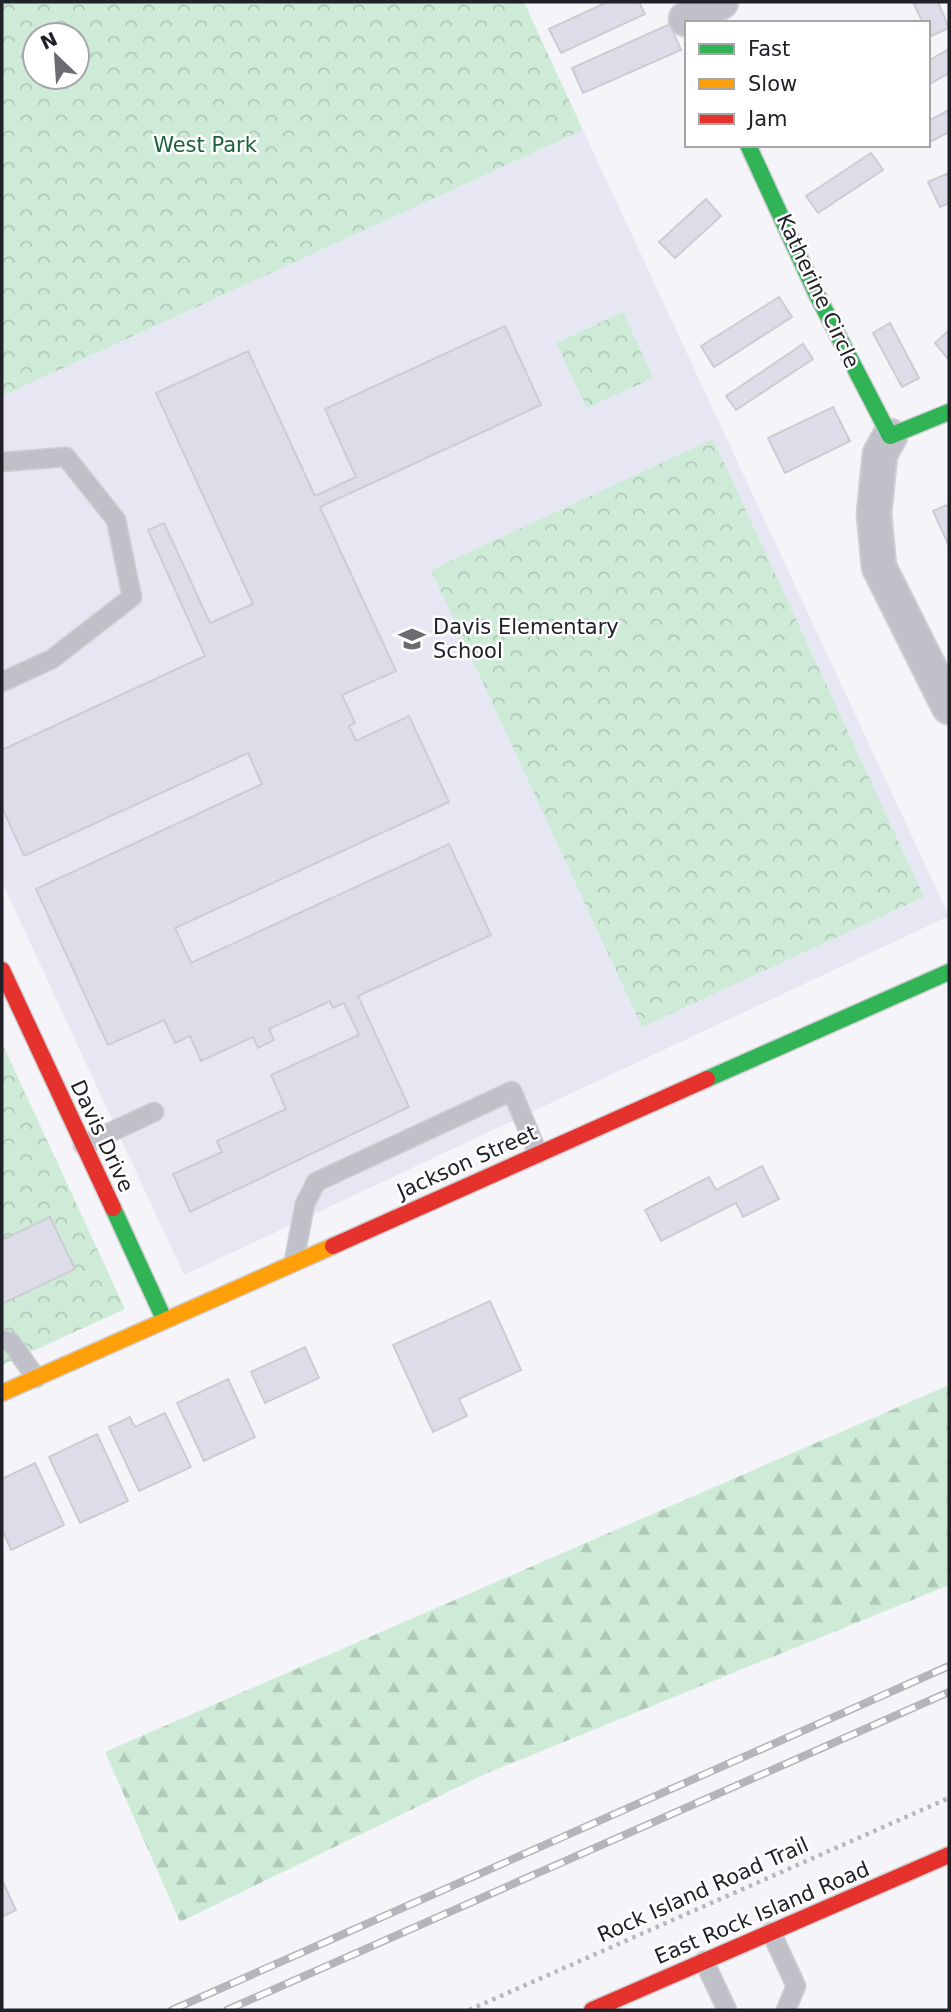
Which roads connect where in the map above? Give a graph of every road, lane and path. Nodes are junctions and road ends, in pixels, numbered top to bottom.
1 (721, 2) edge
2 (683, 14) edge
3 (749, 147) edge
4 (949, 412) edge
5 (890, 436) junction
6 (2, 462) edge
7 (2, 682) edge
8 (949, 707) edge
9 (2, 970) edge
10 (949, 972) edge
11 (154, 1112) dead end
12 (83, 1145) junction
13 (538, 1154) junction
14 (294, 1261) junction
15 (164, 1320) junction
16 (2, 1340) edge
17 (36, 1378) junction
18 (2, 1393) edge
19 (949, 1798) edge
20 (949, 1855) edge
21 (771, 1932) junction
22 (704, 1961) junction
23 (469, 2010) edge
24 (592, 2010) edge
25 (727, 2010) edge
26 (786, 2010) edge

1 - 2 street
3 - 5 street, Katherine Circle
4 - 5 street
5 - 8 street
6 - 7 lane
9 - 12 street, Davis Drive
10 - 13 street, Jackson Street
11 - 12 lane
12 - 15 street, Davis Drive
13 - 14 street, Jackson Street
13 - 14 lane
14 - 15 street, Jackson Street
15 - 17 street, Jackson Street
16 - 17 lane
17 - 18 street, Jackson Street
19 - 23 path, Rock Island Road Trail
20 - 21 street, East Rock Island Road
21 - 22 street, East Rock Island Road
21 - 26 lane
22 - 24 street, East Rock Island Road
22 - 25 lane

